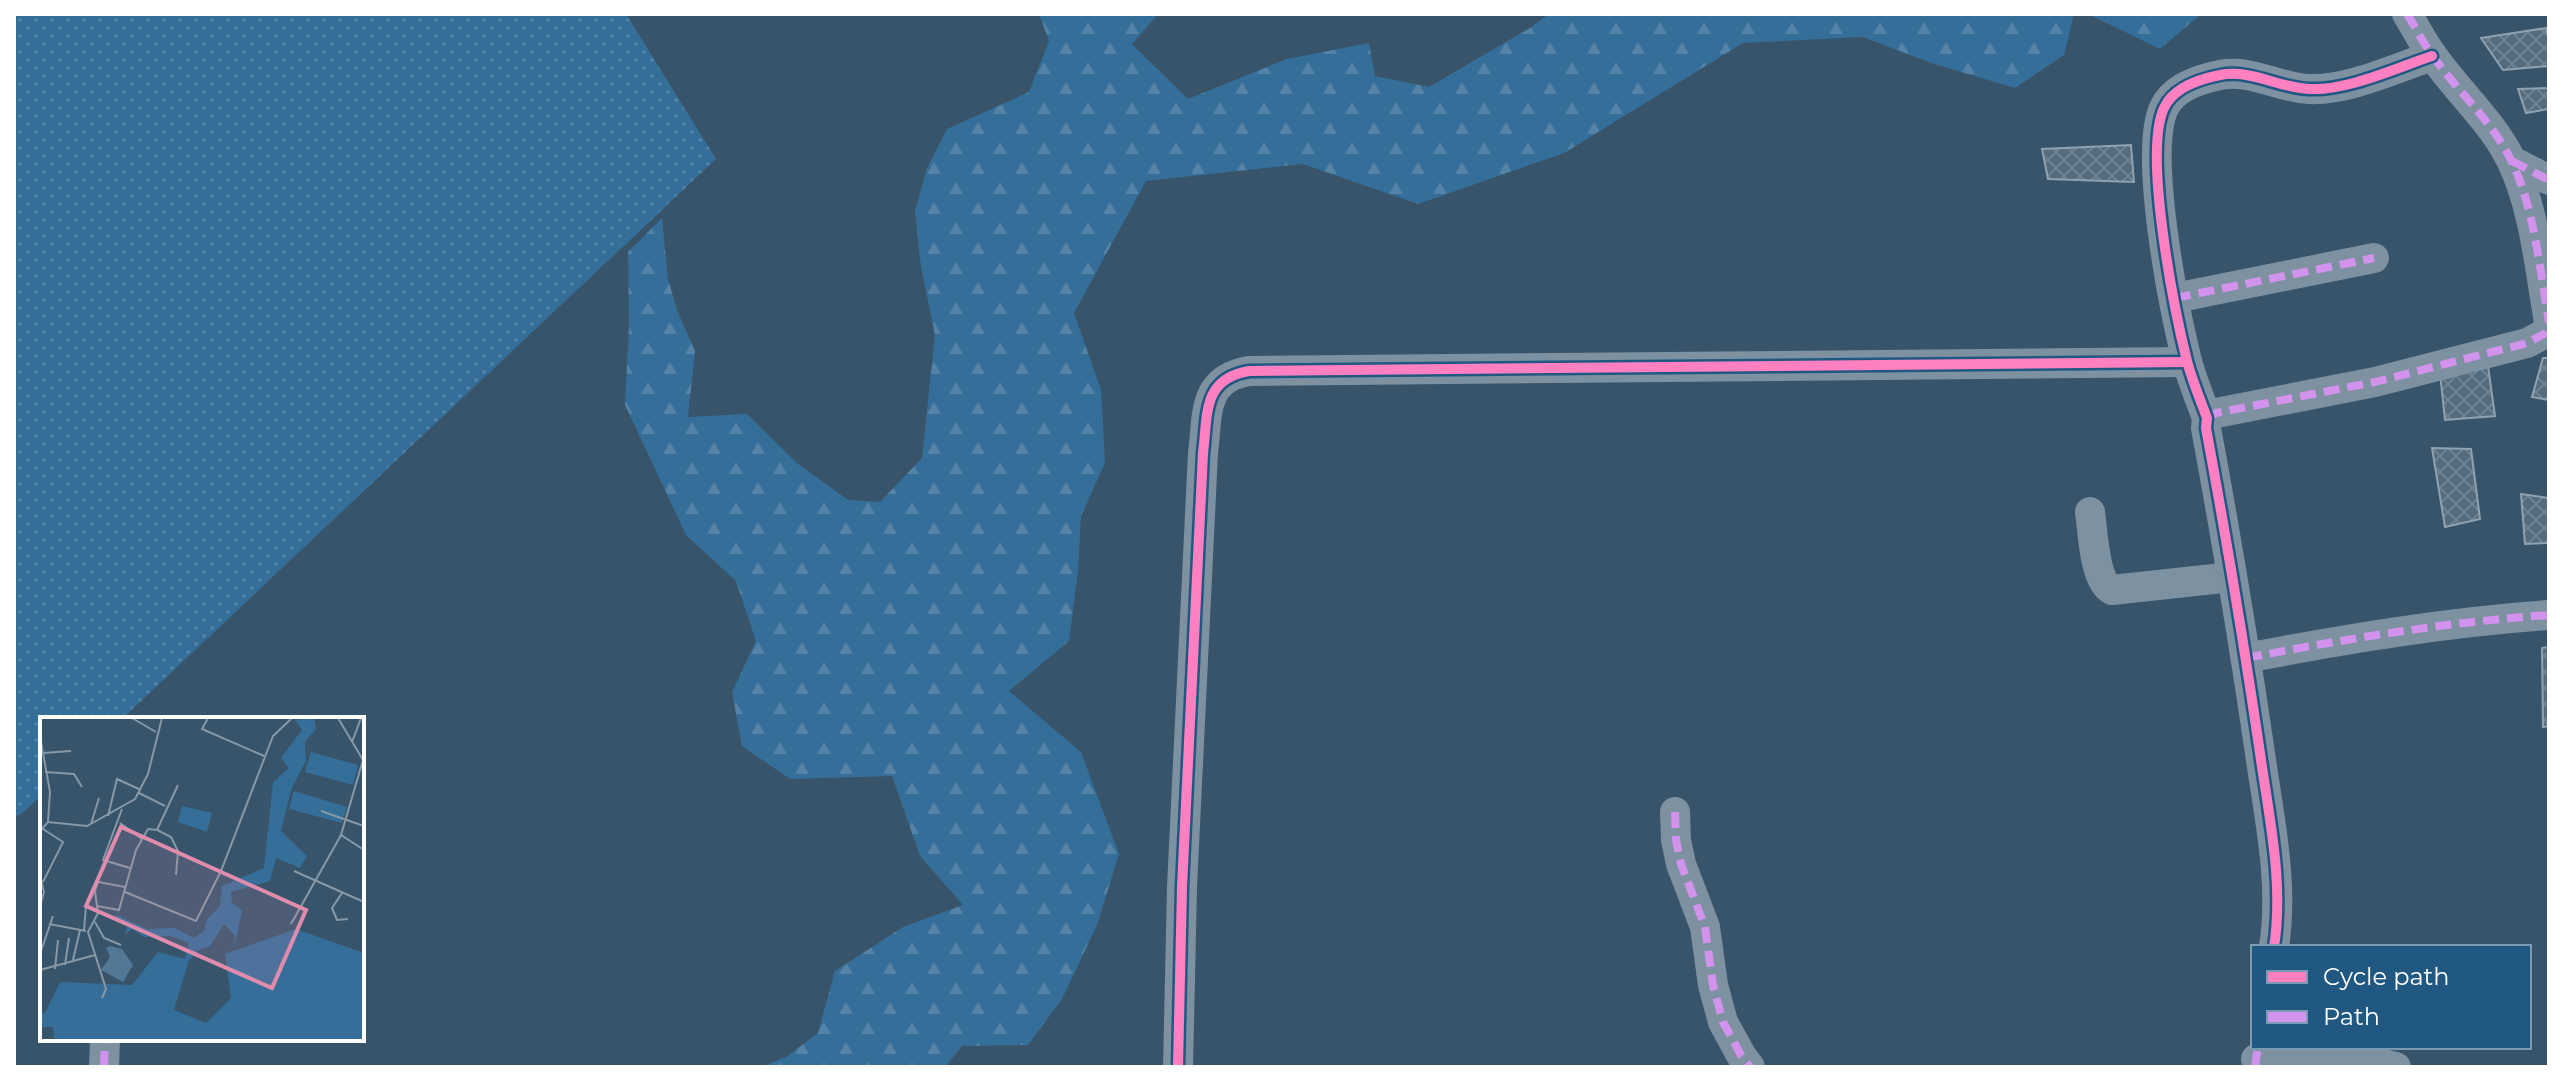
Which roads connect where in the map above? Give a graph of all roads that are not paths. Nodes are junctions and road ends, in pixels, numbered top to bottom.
1 (2407, 14) edge
2 (2432, 56) junction
3 (2512, 161) junction
4 (2549, 180) edge
5 (2374, 258) dead end
6 (2175, 298) junction
7 (2549, 322) edge
8 (2187, 362) junction
9 (2207, 418) junction
10 (2090, 512) dead end
11 (2232, 577) junction
12 (2549, 615) edge
13 (2246, 658) junction
14 (1675, 812) dead end
15 (2274, 945) edge
16 (105, 1041) edge
17 (2257, 1058) edge
18 (104, 1067) edge
19 (1178, 1067) edge
20 (1750, 1067) edge
21 (2396, 1067) edge

1 - 2 street
2 - 3 street
2 - 6 street
3 - 4 street
3 - 7 street
5 - 6 street
6 - 8 street
7 - 9 street
8 - 9 street
8 - 19 street
9 - 11 street
10 - 11 street
11 - 13 street
12 - 13 street
13 - 15 street
14 - 20 street
16 - 18 street
17 - 21 street

